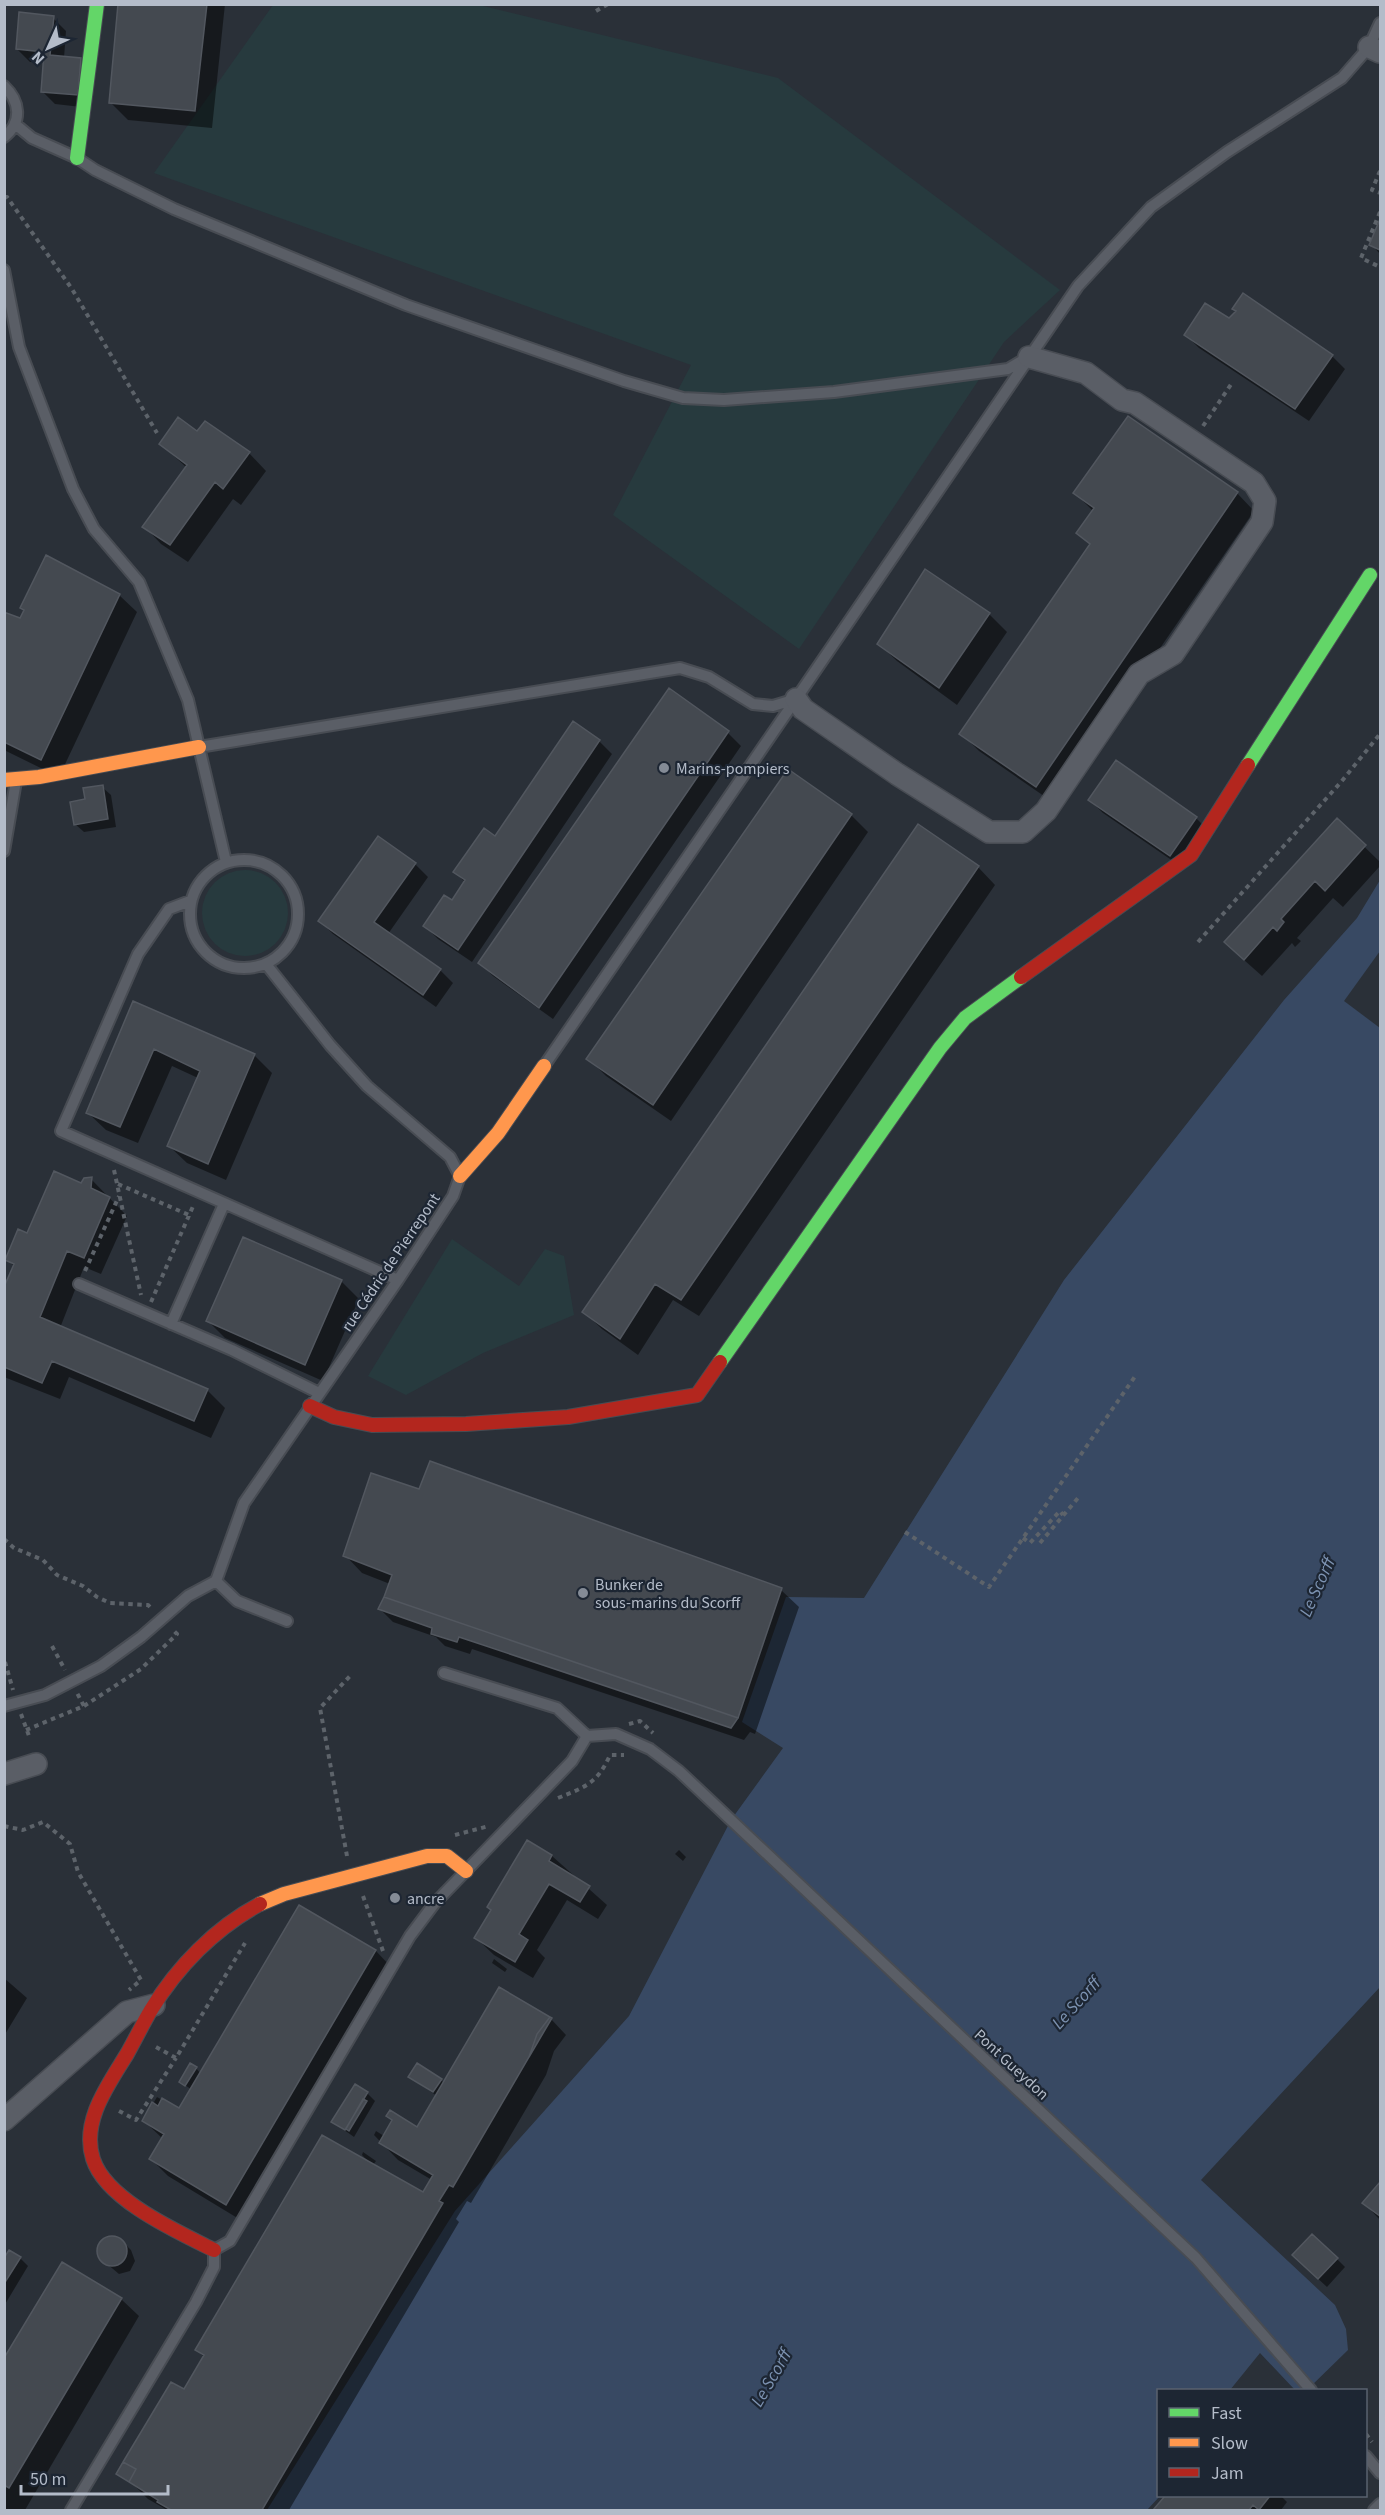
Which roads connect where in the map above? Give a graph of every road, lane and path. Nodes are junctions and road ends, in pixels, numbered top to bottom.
1 (97, 4) edge
2 (608, 4) edge
3 (596, 11) dead end
4 (1380, 23) edge
5 (1375, 50) edge
6 (4, 86) edge
7 (15, 124) junction
8 (4, 137) edge
9 (77, 158) junction
10 (1380, 171) edge
11 (1380, 193) edge
12 (4, 197) edge
13 (1380, 212) edge
14 (1380, 267) edge
15 (4, 270) edge
16 (1029, 357) junction
17 (1232, 383) dead end
18 (157, 432) dead end
19 (1193, 442) junction
20 (1370, 575) dead end
21 (796, 699) junction
22 (1380, 734) edge
23 (199, 747) junction
24 (10, 780) edge
25 (4, 851) edge
26 (226, 862) junction
27 (190, 901) junction
28 (1198, 942) dead end
29 (266, 964) junction
30 (544, 1066) joint
31 (111, 1153) junction
32 (460, 1176) junction
33 (118, 1184) junction
34 (200, 1193) junction
35 (120, 1195) junction
36 (224, 1204) junction
37 (189, 1215) junction
38 (398, 1280) junction
39 (79, 1284) joint
40 (145, 1313) junction
41 (171, 1324) junction
42 (1136, 1375) dead end
43 (319, 1393) junction
44 (310, 1406) junction
45 (1078, 1498) dead end
46 (1063, 1515) junction
47 (905, 1532) dead end
48 (1023, 1538) junction
49 (4, 1539) edge
50 (1040, 1543) dead end
51 (216, 1581) junction
52 (162, 1618) junction
53 (287, 1622) dead end
54 (444, 1673) dead end
55 (350, 1676) dead end
56 (4, 1706) edge
57 (84, 1706) dead end
58 (587, 1736) junction
59 (628, 1754) dead end
60 (36, 1764) dead end
61 (4, 1774) edge
62 (550, 1806) dead end
63 (466, 1870) junction
64 (356, 1876) junction
65 (378, 1959) dead end
66 (153, 2005) junction
67 (4, 2120) edge
68 (214, 2250) junction
69 (1309, 2389) edge
70 (1367, 2458) edge
71 (1380, 2473) edge
72 (1380, 2504) edge
73 (72, 2511) edge
74 (1374, 2511) edge

1 - 9 street
2 - 3 path
4 - 5 lane
5 - 16 lane
6 - 7 lane
7 - 8 lane
7 - 9 lane
9 - 16 lane
10 - 11 path
12 - 18 path
13 - 14 path
15 - 23 lane
16 - 19 street
16 - 21 lane
17 - 19 path
19 - 21 street
20 - 44 street
21 - 23 lane
21 - 30 lane
22 - 28 path
23 - 24 street
23 - 26 lane
24 - 25 lane
26 - 27 lane
26 - 29 lane
27 - 29 lane
27 - 31 lane
29 - 32 lane
30 - 32 street
31 - 33 path
31 - 34 lane
32 - 38 lane, rue Cédric de Pierrepont
33 - 35 path
33 - 37 path
34 - 36 lane
34 - 37 path
35 - 39 path
35 - 40 path
36 - 38 lane
36 - 41 lane
37 - 40 path
38 - 43 lane, rue Cédric de Pierrepont
39 - 40 lane
40 - 41 lane
41 - 43 lane
42 - 48 path
43 - 44 lane, rue Cédric de Pierrepont
44 - 51 lane, rue Cédric de Pierrepont
45 - 46 path
46 - 48 path
46 - 50 path
47 - 48 path
49 - 52 path
51 - 52 lane
51 - 53 lane
52 - 56 lane
52 - 57 path
54 - 58 lane
55 - 64 path
58 - 63 lane
58 - 69 lane, Pont Gueydon
59 - 62 path
60 - 61 street
63 - 64 street
63 - 68 lane
64 - 65 path
64 - 66 street
66 - 67 street
66 - 68 street
68 - 73 lane
70 - 71 lane
72 - 74 lane

